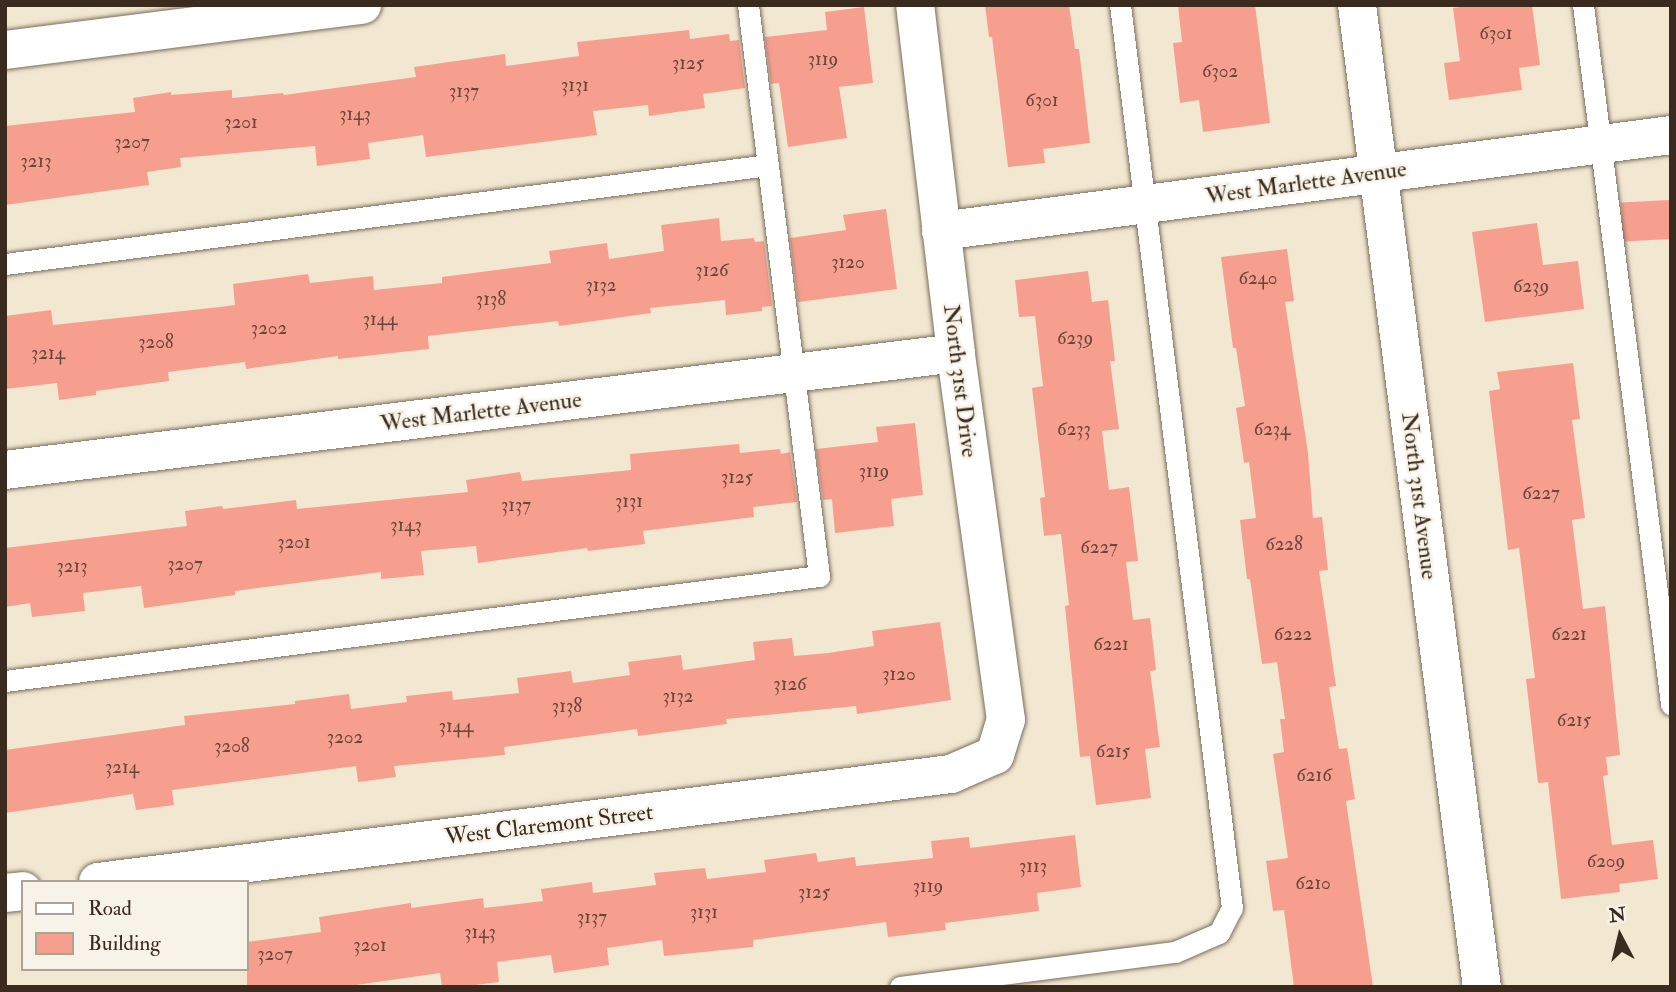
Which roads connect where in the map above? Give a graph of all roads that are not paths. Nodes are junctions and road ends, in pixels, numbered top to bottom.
1 (362, 5) edge
2 (748, 5) edge
3 (915, 5) edge
4 (1121, 5) edge
5 (1357, 5) edge
6 (1583, 5) edge
7 (5, 50) edge
8 (1671, 135) edge
9 (1601, 144) junction
10 (768, 165) junction
11 (1378, 174) junction
12 (1145, 205) junction
13 (941, 231) junction
14 (5, 264) edge
15 (956, 353) junction
16 (795, 373) junction
17 (5, 470) edge
18 (5, 681) edge
19 (1671, 704) edge
20 (995, 755) joint
21 (114, 880) edge
22 (900, 987) edge
23 (1482, 987) edge

1 - 7 street
2 - 10 lane
3 - 13 street, North 31st Drive
4 - 12 lane
5 - 11 street, North 31st Avenue
6 - 9 lane
8 - 9 street, West Marlette Avenue
9 - 11 street, West Marlette Avenue
9 - 19 lane
10 - 14 lane
10 - 16 lane
11 - 12 street, West Marlette Avenue
11 - 23 street, North 31st Avenue
12 - 13 street, West Marlette Avenue
12 - 22 lane
13 - 15 street, North 31st Drive
15 - 16 street, West Marlette Avenue
15 - 20 street, North 31st Drive
16 - 17 street, West Marlette Avenue
16 - 18 lane
20 - 21 street, West Claremont Street

